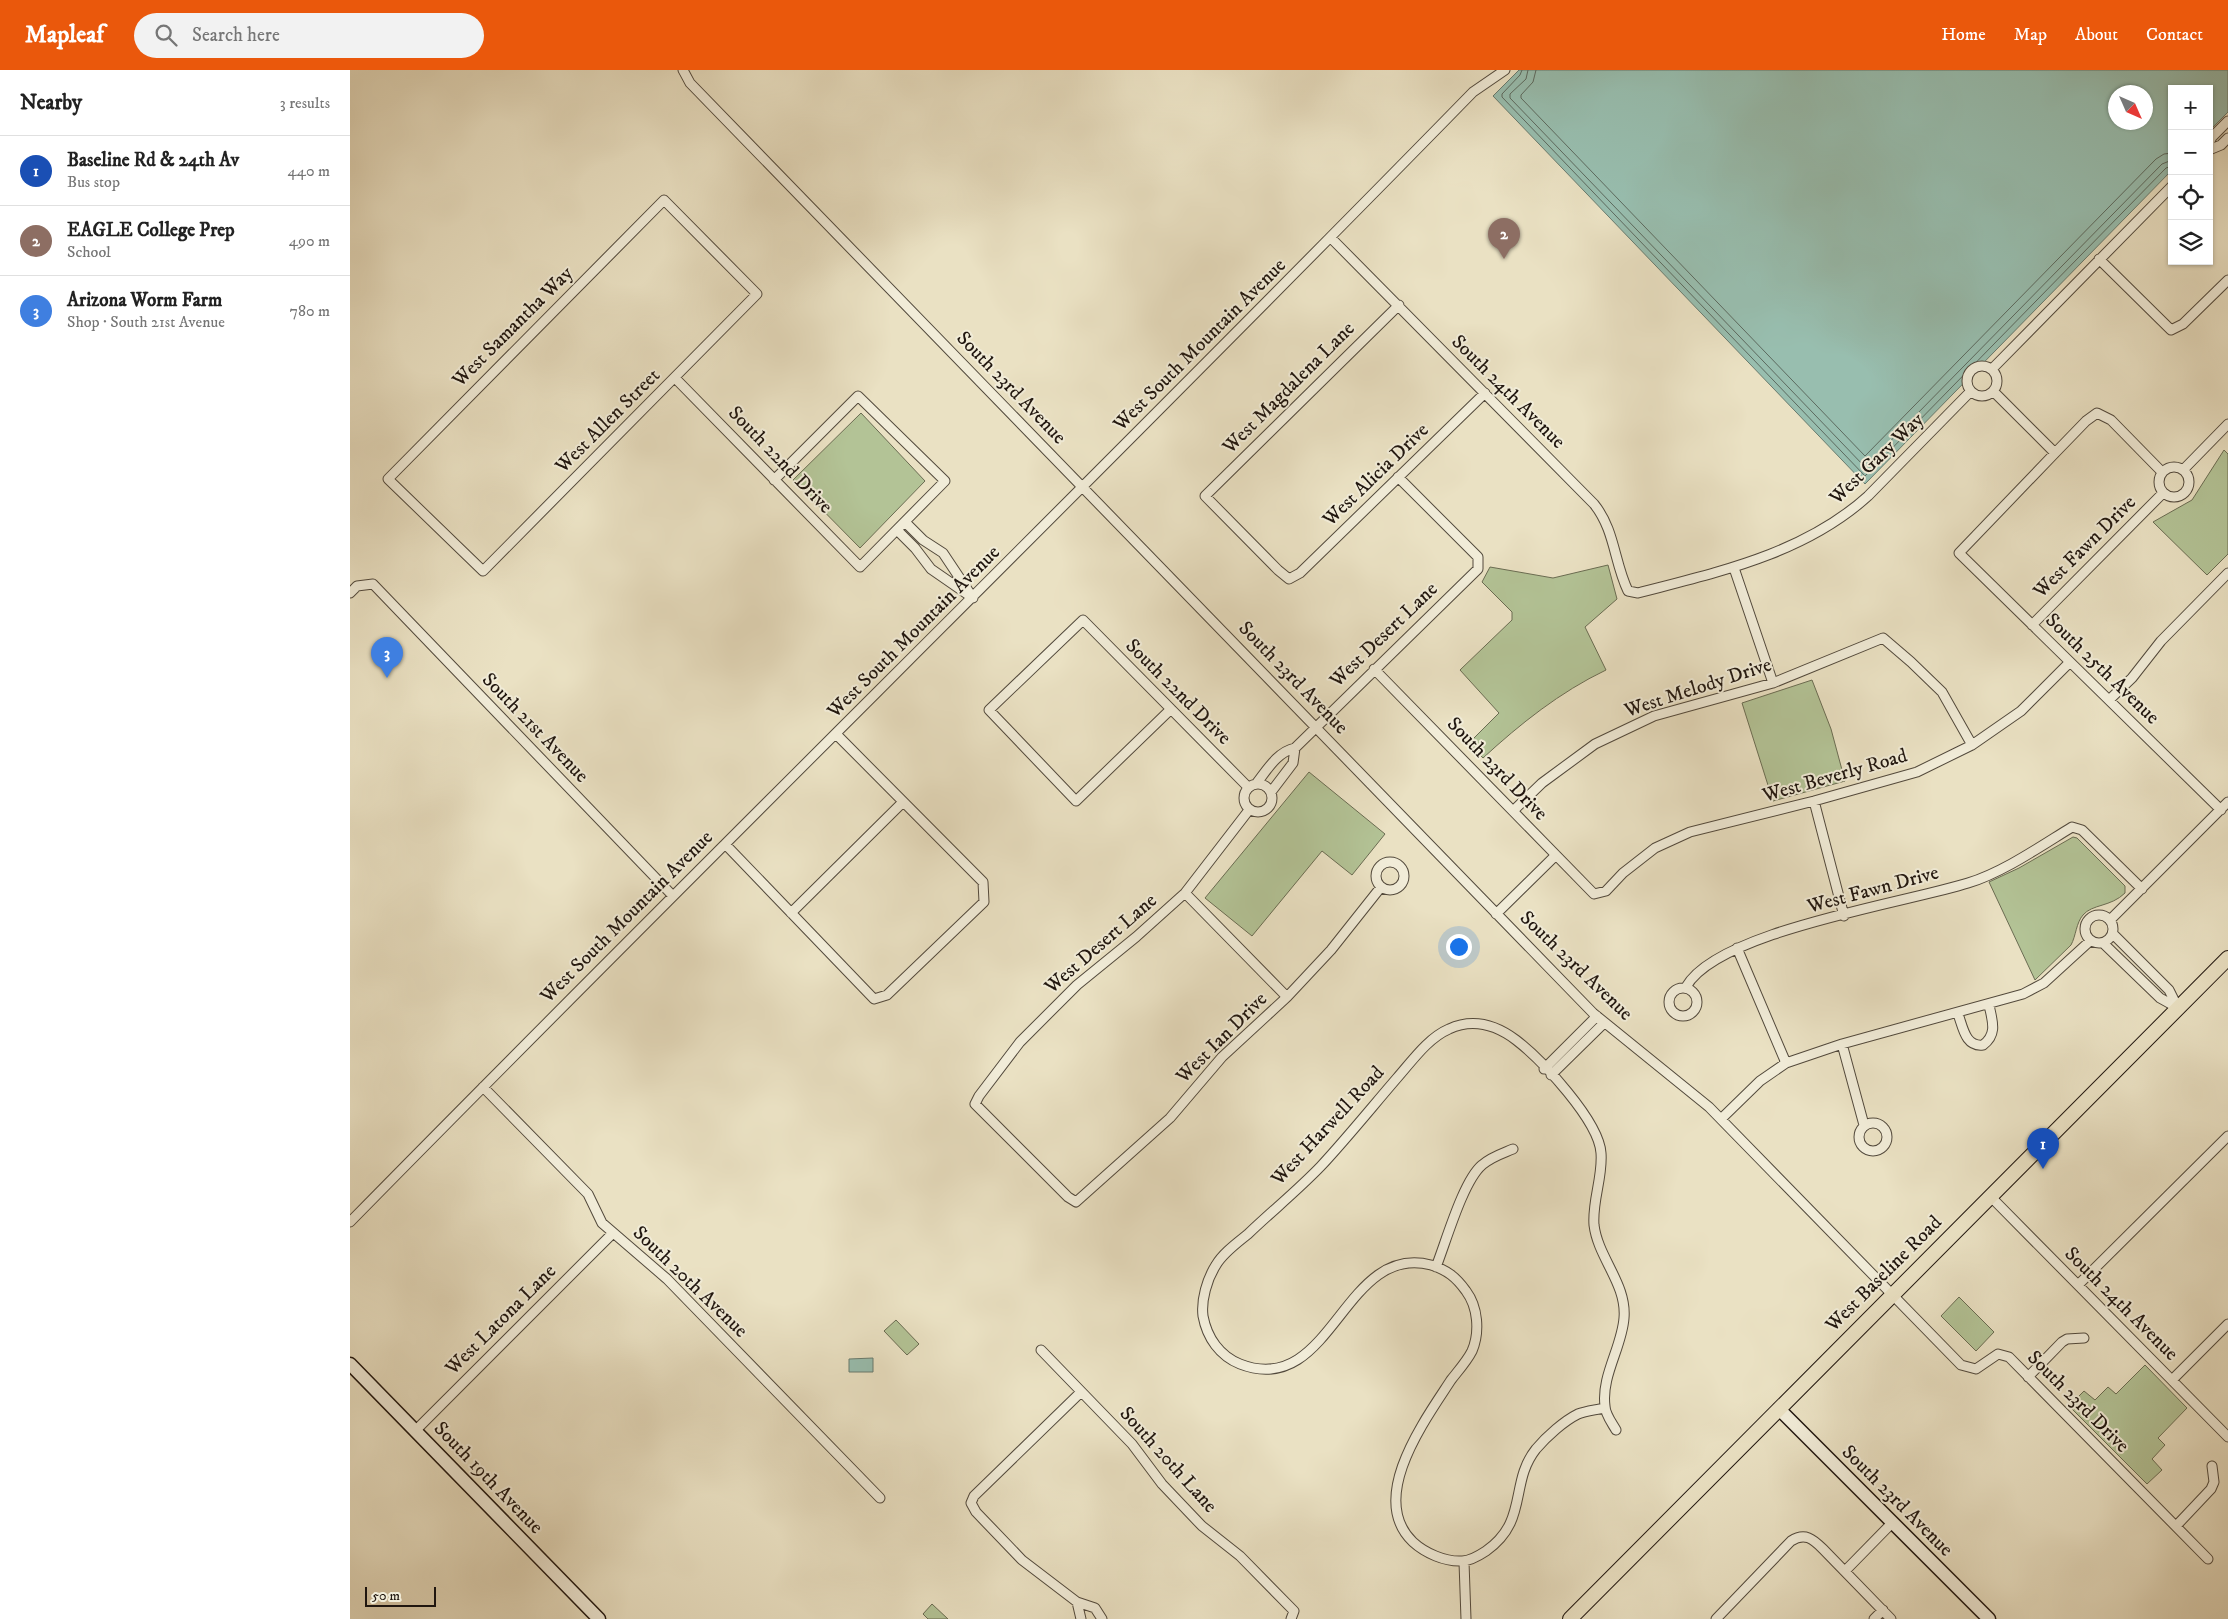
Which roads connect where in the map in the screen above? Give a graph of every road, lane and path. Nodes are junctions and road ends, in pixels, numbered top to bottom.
1 (683, 70) edge
2 (1505, 70) edge
3 (2228, 121) edge
4 (2213, 136) edge
5 (2228, 138) edge
6 (2213, 148) edge
7 (2168, 190) edge
8 (664, 200) joint
9 (1331, 238) junction
10 (2099, 259) junction
11 (2228, 280) edge
12 (1398, 305) junction
13 (1992, 369) junction
14 (675, 378) junction
15 (1971, 391) junction
16 (1993, 391) junction
17 (1485, 393) junction
18 (2228, 424) edge
19 (2055, 452) junction
20 (2183, 470) junction
21 (2162, 472) junction
22 (1398, 477) junction
23 (774, 480) junction
24 (1082, 489) junction
25 (2162, 493) junction
26 (906, 523) junction
27 (898, 531) junction
28 (1734, 568) junction
29 (482, 571) joint
30 (2228, 572) edge
31 (1289, 579) joint
32 (1628, 591) joint
33 (350, 593) edge
34 (973, 598) junction
35 (2032, 625) junction
36 (2070, 662) junction
37 (1374, 669) junction
38 (1773, 683) junction
39 (2109, 700) junction
40 (1171, 709) junction
41 (1314, 728) junction
42 (836, 734) junction
43 (1972, 745) junction
44 (1295, 748) junction
45 (1272, 763) junction
46 (1285, 775) junction
47 (1252, 785) junction
48 (1271, 792) junction
49 (1814, 801) junction
50 (903, 802) junction
51 (2228, 802) edge
52 (1250, 810) junction
53 (2221, 810) junction
54 (1513, 811) junction
55 (725, 844) junction
56 (1556, 855) junction
57 (1381, 888) dead end
58 (2142, 889) junction
59 (1185, 893) junction
60 (1594, 894) joint
61 (673, 896) junction
62 (791, 912) junction
63 (1496, 914) junction
64 (1844, 916) junction
65 (2110, 920) junction
66 (2113, 934) junction
67 (2090, 940) junction
68 (2103, 943) junction
69 (1737, 948) junction
70 (2228, 958) edge
71 (1686, 987) dead end
72 (1287, 997) junction
73 (1989, 1005) junction
74 (2178, 1008) junction
75 (1958, 1014) junction
76 (1600, 1020) junction
77 (1842, 1044) junction
78 (1786, 1063) junction
79 (1548, 1072) junction
80 (483, 1087) junction
81 (1721, 1119) junction
82 (1864, 1125) dead end
83 (2228, 1136) edge
84 (1513, 1150) dead end
85 (1990, 1196) junction
86 (1076, 1202) joint
87 (350, 1222) edge
88 (613, 1233) junction
89 (1436, 1267) junction
90 (2078, 1285) junction
91 (1892, 1296) junction
92 (2228, 1324) edge
93 (2084, 1338) dead end
94 (1041, 1350) dead end
95 (350, 1364) edge
96 (2028, 1376) junction
97 (2172, 1380) junction
98 (1081, 1392) junction
99 (1604, 1408) junction
100 (1780, 1409) junction
101 (1616, 1430) dead end
102 (415, 1431) junction
103 (2228, 1437) edge
104 (2212, 1466) dead end
105 (880, 1498) dead end
106 (1892, 1523) junction
107 (2176, 1526) junction
108 (2208, 1559) dead end
109 (1464, 1562) junction
110 (1845, 1571) junction
111 (1077, 1602) junction
112 (1882, 1610) junction
113 (1292, 1615) edge
114 (599, 1619) edge
115 (1081, 1619) edge
116 (1102, 1619) edge
117 (1466, 1619) edge
118 (1570, 1619) edge
119 (1716, 1619) edge
120 (1874, 1619) edge
121 (1891, 1619) edge
122 (1989, 1619) edge

1 - 24 street, South 23rd Avenue
2 - 9 street, West South Mountain Avenue
3 - 4 street
5 - 6 street
7 - 10 street
8 - 14 street, West Allen Street
8 - 29 street, West Samantha Way
9 - 12 street, South 24th Avenue
9 - 24 street, West South Mountain Avenue
10 - 11 street
10 - 13 street
12 - 17 street, South 24th Avenue
12 - 31 street, West Magdalena Lane
13 - 15 street
13 - 16 street
14 - 23 street, South 22nd Drive
14 - 29 street, West Allen Street
15 - 16 street
15 - 28 street, West Gary Way
16 - 19 street
17 - 22 street, West Alicia Drive
17 - 32 street, South 24th Avenue
18 - 20 street
19 - 21 street
19 - 35 street, South 25th Avenue
20 - 21 street
20 - 25 street
21 - 25 street
22 - 31 street, West Alicia Drive
22 - 37 street, West Desert Lane
23 - 26 street
23 - 27 street, South 22nd Drive
24 - 34 street, West South Mountain Avenue
24 - 41 street, South 23rd Avenue
25 - 35 street, West Fawn Drive
26 - 27 street
26 - 34 street
27 - 34 street
28 - 32 street, West Gary Way
28 - 38 street
30 - 39 street
33 - 61 street, South 21st Avenue
34 - 42 street, West South Mountain Avenue
35 - 36 street, South 25th Avenue
36 - 39 street, South 25th Avenue
36 - 43 street, West Beverly Road
37 - 41 street, West Desert Lane
37 - 54 street, South 23rd Drive
38 - 43 street, West Melody Drive
38 - 54 street, West Melody Drive
39 - 53 street, South 25th Avenue
40 - 40 street, South 22nd Drive
40 - 47 street, South 22nd Drive
41 - 44 street, West Desert Lane
41 - 63 street, South 23rd Avenue
42 - 50 street
42 - 55 street, West South Mountain Avenue
43 - 49 street, West Beverly Road
44 - 45 street, West Desert Lane
44 - 46 street, West Desert Lane
45 - 46 street
45 - 47 street, West Desert Lane
46 - 48 street, West Desert Lane
47 - 48 street
47 - 52 street
48 - 52 street
49 - 60 street, West Beverly Road
49 - 64 street
50 - 62 street
50 - 62 street
51 - 53 street
52 - 59 street, West Desert Lane
53 - 58 street
54 - 56 street, South 23rd Drive
55 - 61 street, West South Mountain Avenue
55 - 62 street
56 - 60 street, South 23rd Drive
56 - 63 street
57 - 72 street, West Ian Drive
58 - 64 street, West Fawn Drive
58 - 65 street
59 - 72 street
59 - 86 street, West Desert Lane
61 - 80 street, West South Mountain Avenue
63 - 76 street, South 23rd Avenue
64 - 69 street, West Fawn Drive
65 - 66 street
65 - 67 street
66 - 68 street
66 - 74 street
67 - 68 street
67 - 73 street
68 - 74 street
69 - 71 street, West Fawn Drive
69 - 78 street
70 - 74 main road, West Baseline Road
72 - 86 street, West Ian Drive
73 - 75 street
73 - 75 street
74 - 85 main road, West Baseline Road
75 - 77 street
76 - 79 street
76 - 81 street, South 23rd Avenue
77 - 78 street
77 - 82 street
78 - 81 street
79 - 89 street, West Harwell Road
79 - 99 street
80 - 87 street, West South Mountain Avenue
80 - 88 street, South 20th Avenue
81 - 91 street, South 23rd Avenue
83 - 90 street
84 - 89 street
85 - 90 street, South 24th Avenue
85 - 91 main road, West Baseline Road
88 - 102 street, West Latona Lane
88 - 105 street, South 20th Avenue
89 - 109 street
90 - 97 street, South 24th Avenue
91 - 96 street, South 23rd Drive
91 - 100 main road, West Baseline Road
92 - 97 street
93 - 96 street
94 - 98 street, South 20th Lane
95 - 102 main road, South 19th Avenue
96 - 107 street, South 23rd Drive
97 - 103 street, South 24th Avenue
98 - 111 street
98 - 113 street, South 20th Lane
99 - 101 street
99 - 109 street
100 - 106 main road, South 23rd Avenue
100 - 118 main road, West Baseline Road
102 - 114 main road, South 19th Avenue
104 - 107 street
106 - 110 street
106 - 122 main road, South 23rd Avenue
107 - 108 street, South 23rd Drive
109 - 117 street
110 - 112 street
110 - 119 street
111 - 115 street
111 - 116 street
112 - 120 street
112 - 121 street

